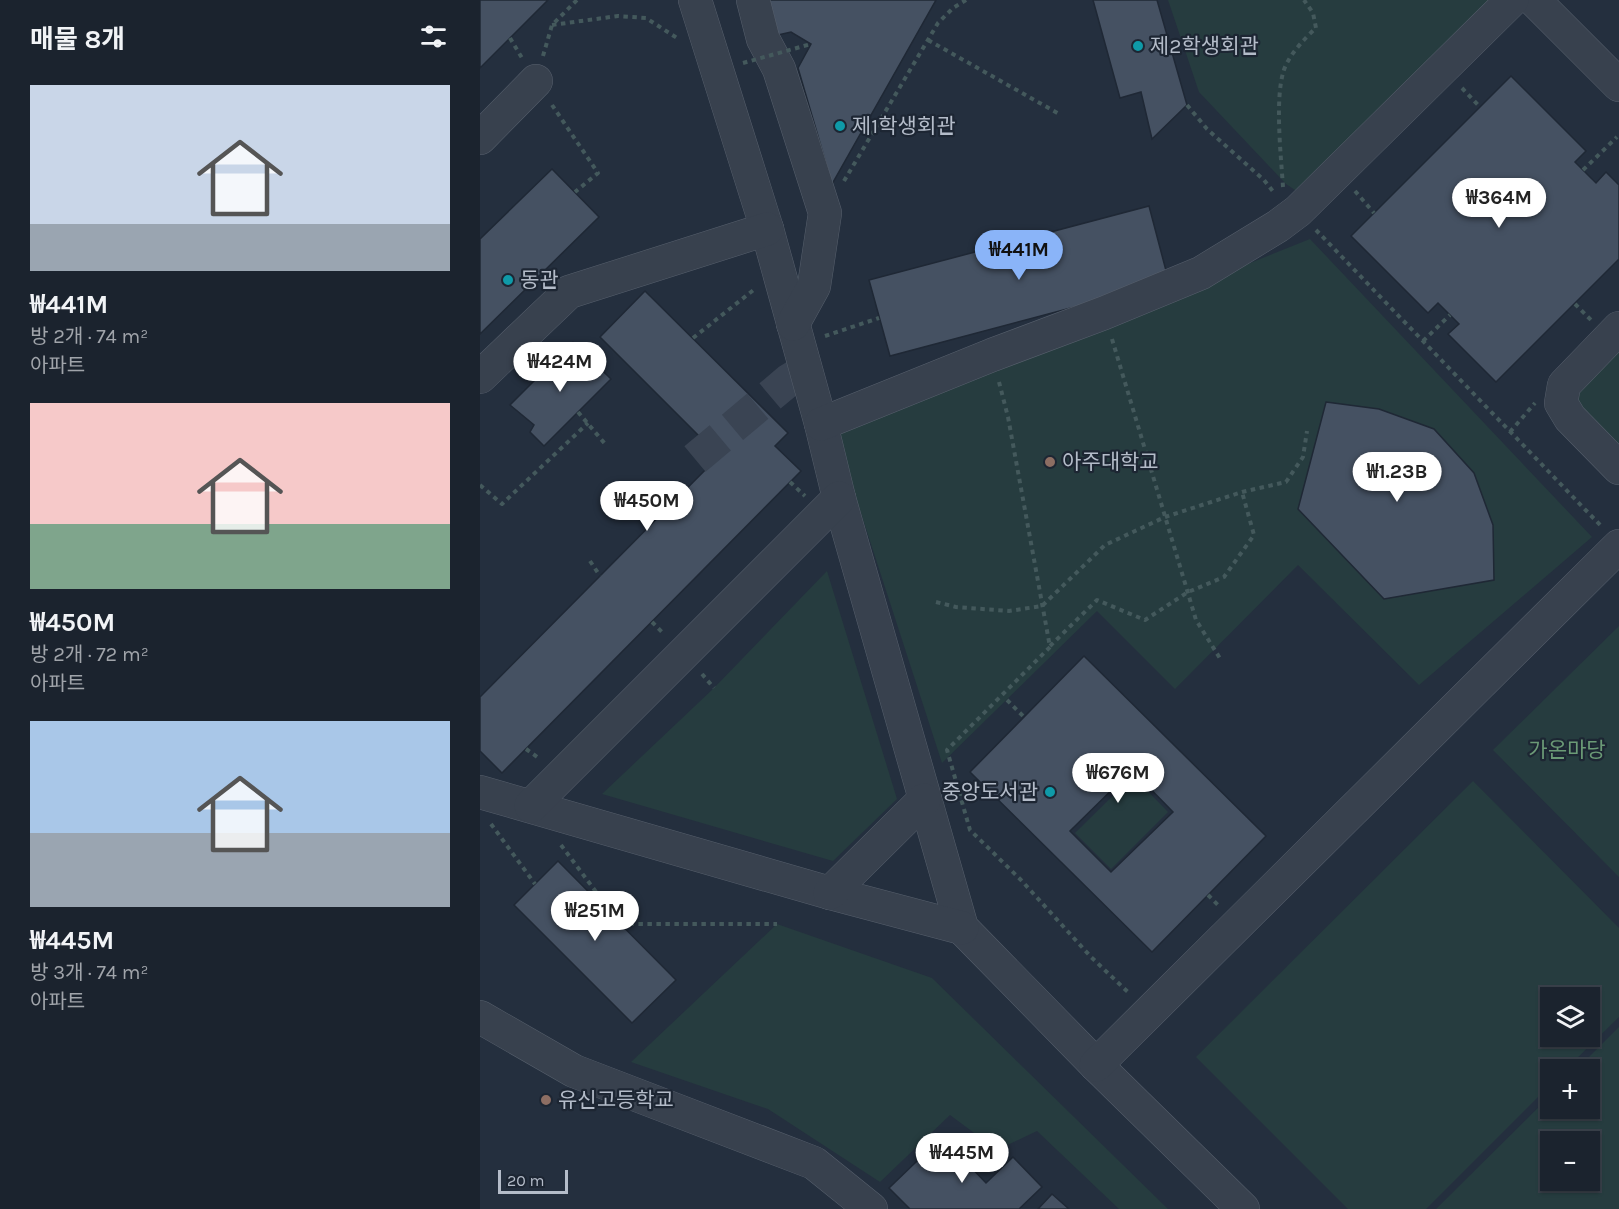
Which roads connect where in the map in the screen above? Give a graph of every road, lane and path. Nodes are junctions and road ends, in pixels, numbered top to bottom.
1 (577, 0) edge
2 (695, 0) edge
3 (753, 0) edge
4 (953, 0) edge
5 (966, 0) edge
6 (1304, 0) edge
7 (1512, 0) edge
8 (1534, 0) edge
9 (953, 8) junction
10 (928, 40) junction
11 (811, 44) dead end
12 (729, 61) junction
13 (536, 81) joint
14 (1619, 85) edge
15 (1186, 105) dead end
16 (1061, 116) dead end
17 (1617, 137) dead end
18 (480, 138) edge
19 (1582, 170) dead end
20 (575, 192) dead end
21 (825, 213) junction
22 (1287, 214) junction
23 (767, 229) junction
24 (778, 271) junction
25 (1575, 303) dead end
26 (1104, 313) junction
27 (1450, 315) dead end
28 (879, 318) dead end
29 (1605, 324) edge
30 (805, 331) junction
31 (693, 338) dead end
32 (1423, 341) junction
33 (992, 355) junction
34 (480, 377) edge
35 (578, 412) dead end
36 (588, 423) junction
37 (821, 424) junction
38 (1307, 431) dead end
39 (606, 445) dead end
40 (1619, 468) edge
41 (480, 484) edge
42 (1242, 492) junction
43 (838, 498) junction
44 (1165, 517) junction
45 (1611, 537) edge
46 (590, 561) dead end
47 (600, 576) dead end
48 (1188, 592) junction
49 (936, 602) dead end
50 (1042, 606) junction
51 (1050, 647) junction
52 (1221, 660) dead end
53 (1007, 700) dead end
54 (1024, 717) dead end
55 (924, 800) junction
56 (483, 805) edge
57 (531, 807) junction
58 (559, 843) dead end
59 (535, 884) dead end
60 (830, 893) junction
61 (777, 924) dead end
62 (962, 928) junction
63 (1150, 1013) junction
64 (480, 1017) edge
65 (1096, 1065) junction
66 (871, 1209) edge
67 (1243, 1209) edge

1 - 12 path
2 - 12 lane
3 - 21 lane
4 - 9 path
5 - 9 path
6 - 22 path
7 - 22 lane
8 - 14 lane
9 - 10 path
10 - 16 path
10 - 21 path
11 - 12 path, bridge
12 - 23 lane
13 - 18 lane
13 - 20 path
15 - 22 path
17 - 19 path
21 - 30 lane
22 - 26 lane
22 - 32 path
23 - 24 lane
23 - 34 lane
24 - 30 lane
24 - 31 path
25 - 29 path
26 - 33 lane
26 - 44 path
27 - 32 path
28 - 30 path
29 - 40 lane
30 - 37 lane
32 - 45 path
33 - 37 lane
33 - 50 path
35 - 36 path
36 - 39 path
36 - 41 path
37 - 43 lane
38 - 42 path
42 - 44 path
42 - 48 path
43 - 55 lane
43 - 57 lane
44 - 48 path
44 - 50 path
45 - 63 lane
46 - 47 path
48 - 51 path
48 - 52 path
49 - 50 path
50 - 51 path
51 - 63 path
53 - 54 path
55 - 60 lane
55 - 62 lane
56 - 57 lane
56 - 59 path
57 - 60 lane
58 - 61 path
60 - 62 lane
62 - 65 lane
63 - 65 lane
64 - 66 lane
65 - 67 lane

